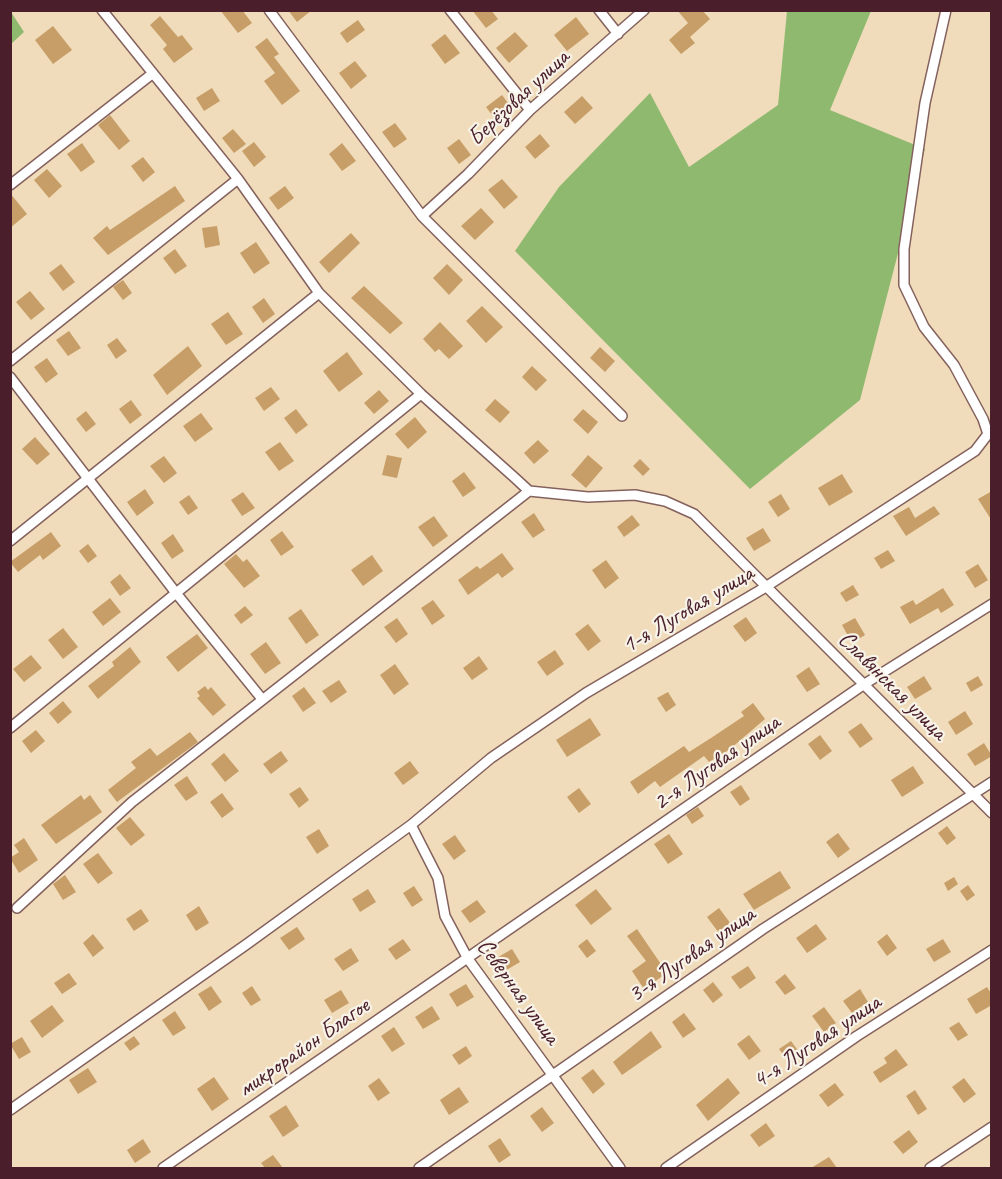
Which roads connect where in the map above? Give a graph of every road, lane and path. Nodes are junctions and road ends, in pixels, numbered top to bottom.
1 (102, 10) edge
2 (269, 10) edge
3 (450, 10) edge
4 (599, 10) edge
5 (644, 10) edge
6 (946, 10) edge
7 (618, 34) junction
8 (152, 74) junction
9 (530, 110) junction
10 (238, 179) junction
11 (10, 185) edge
12 (422, 216) junction
13 (319, 293) junction
14 (10, 360) edge
15 (10, 377) edge
16 (422, 394) junction
17 (622, 416) dead end
18 (90, 479) junction
19 (529, 491) junction
20 (10, 541) edge
21 (764, 588) junction
22 (176, 593) junction
23 (992, 604) edge
24 (862, 685) junction
25 (262, 699) junction
26 (10, 728) edge
27 (992, 782) edge
28 (973, 794) junction
29 (992, 813) edge
30 (411, 825) junction
31 (17, 908) dead end
32 (992, 950) edge
33 (468, 959) junction
34 (553, 1074) junction
35 (10, 1110) edge
36 (992, 1127) edge
37 (163, 1168) edge
38 (419, 1168) edge
39 (620, 1168) edge
40 (666, 1168) edge
41 (930, 1168) edge

1 - 8 street
2 - 12 street
3 - 9 street
4 - 7 street
5 - 7 street, Берёзовая улица
6 - 21 street, 1-я Луговая улица
7 - 9 street, Берёзовая улица
8 - 10 street
8 - 11 street
9 - 12 street, Берёзовая улица
10 - 13 street
10 - 14 street
12 - 17 street
13 - 16 street
13 - 18 street
15 - 18 street
16 - 19 street
16 - 22 street
18 - 20 street
18 - 22 street
19 - 21 street, Славянская улица
19 - 25 street
21 - 24 street, Славянская улица
21 - 30 street, 1-я Луговая улица
22 - 25 street
22 - 26 street
23 - 24 street, 2-я Луговая улица
24 - 28 street, Славянская улица
24 - 33 street, 2-я Луговая улица
25 - 31 street
27 - 28 street, 3-я Луговая улица
28 - 29 street, Славянская улица
28 - 34 street, 3-я Луговая улица
30 - 33 street, Северная улица
30 - 35 street, 1-я Луговая улица
32 - 40 street, 4-я Луговая улица
33 - 34 street, Северная улица
33 - 37 street, микрорайон Благое
34 - 38 street, 3-я Луговая улица
34 - 39 street, Северная улица
36 - 41 street

